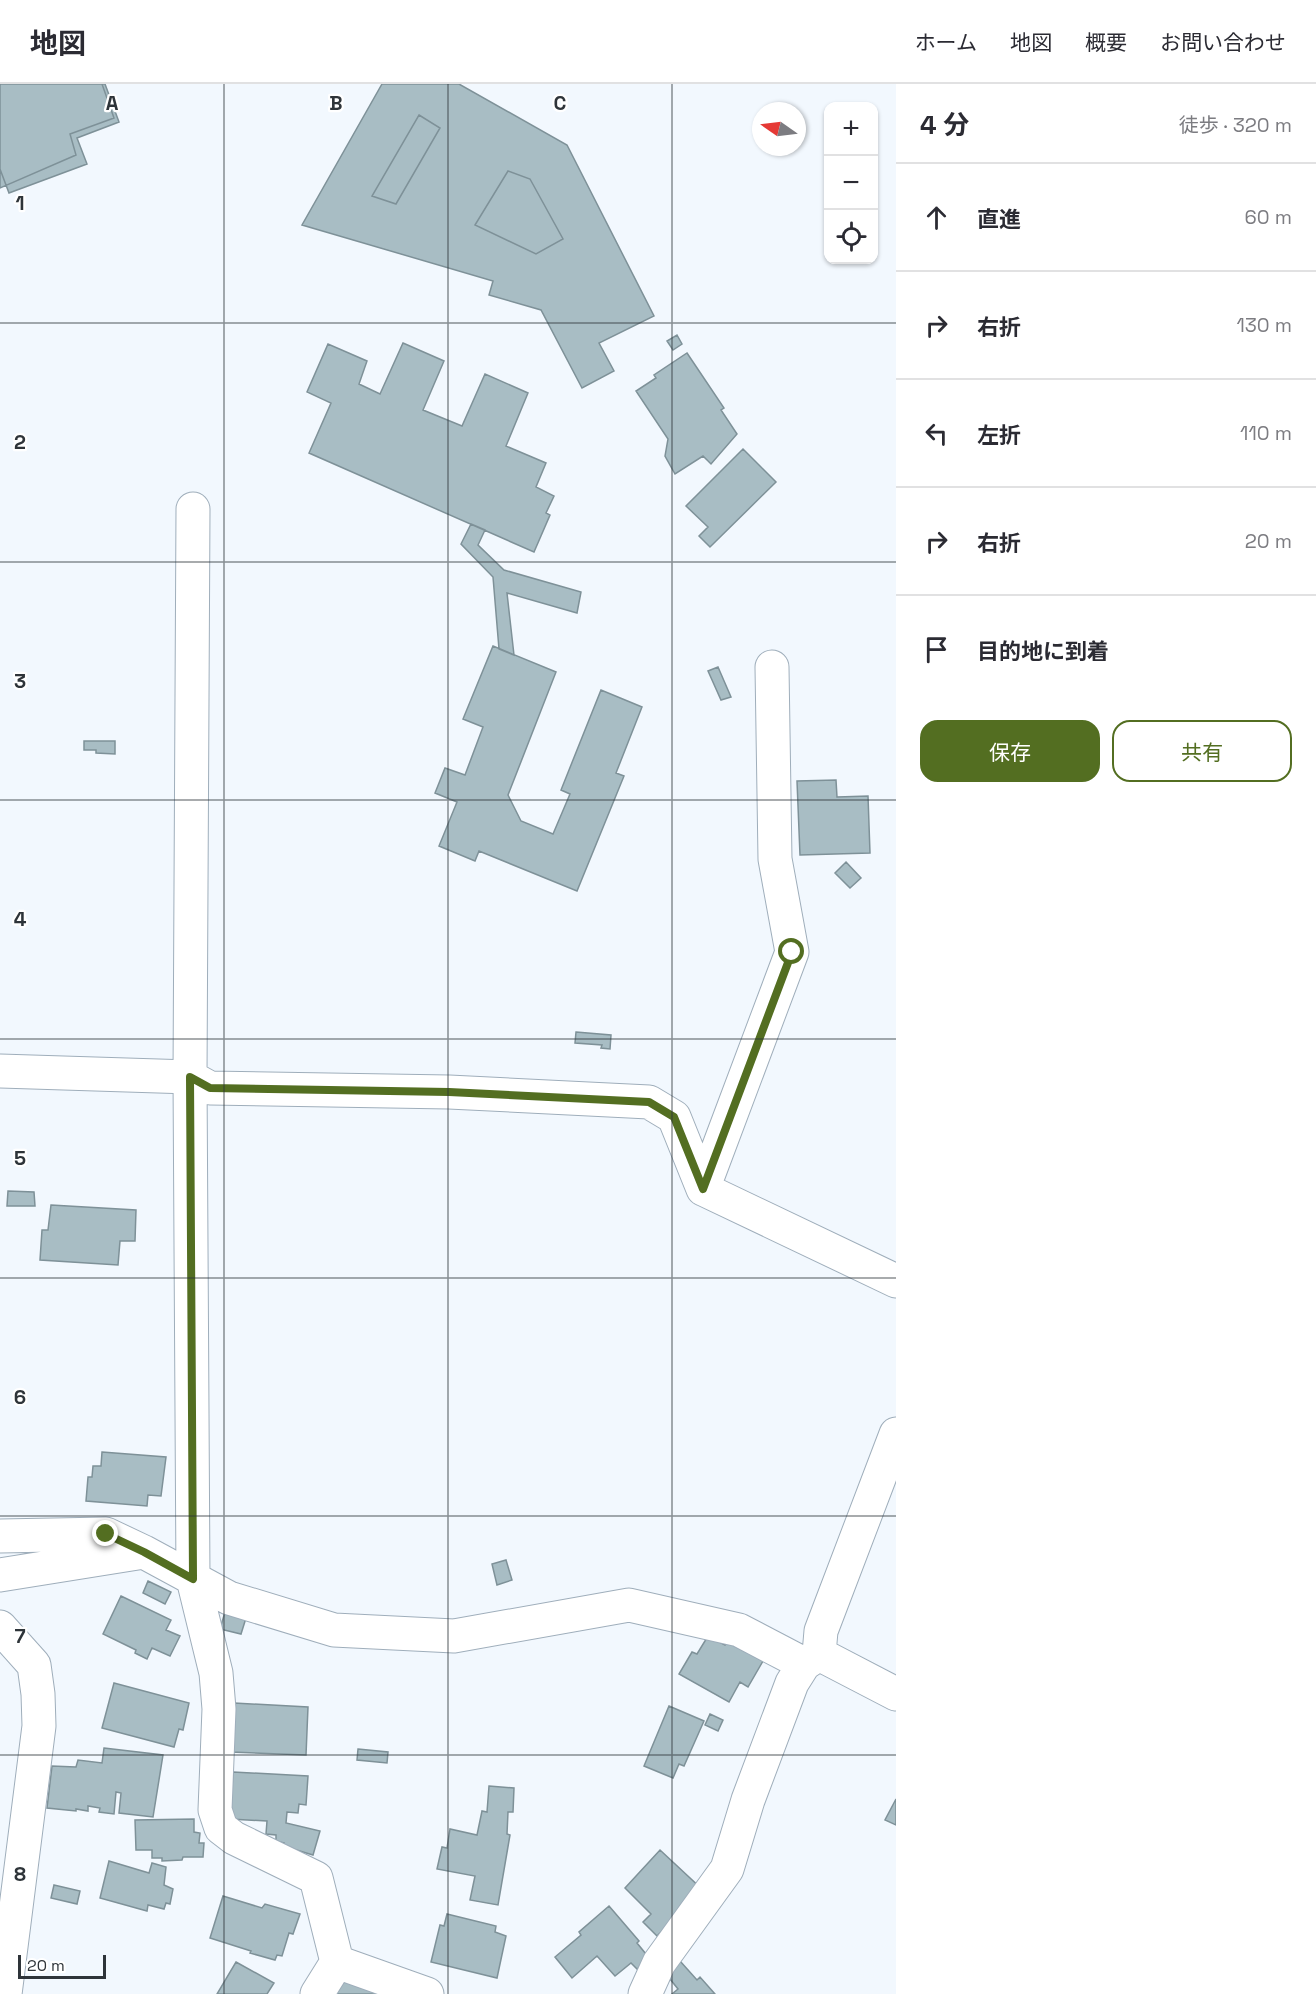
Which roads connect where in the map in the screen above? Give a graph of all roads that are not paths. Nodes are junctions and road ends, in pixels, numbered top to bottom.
1 (193, 509) dead end
2 (772, 667) dead end
3 (0, 1071) edge
4 (190, 1077) junction
5 (703, 1189) junction
6 (896, 1281) edge
7 (896, 1434) edge
8 (0, 1536) edge
9 (144, 1552) junction
10 (0, 1575) edge
11 (193, 1579) junction
12 (0, 1627) edge
13 (812, 1659) junction
14 (896, 1694) edge
15 (337, 1962) junction
16 (4, 1987) edge
17 (317, 1994) edge
18 (427, 1994) edge
19 (645, 1994) edge

1 - 4 street
2 - 5 street
3 - 4 street
4 - 5 street
4 - 11 street
5 - 6 street
7 - 13 street
8 - 9 street
9 - 10 street
9 - 11 street
11 - 13 street
11 - 15 street
12 - 16 street
13 - 14 street
13 - 19 street
15 - 17 street
15 - 18 street

